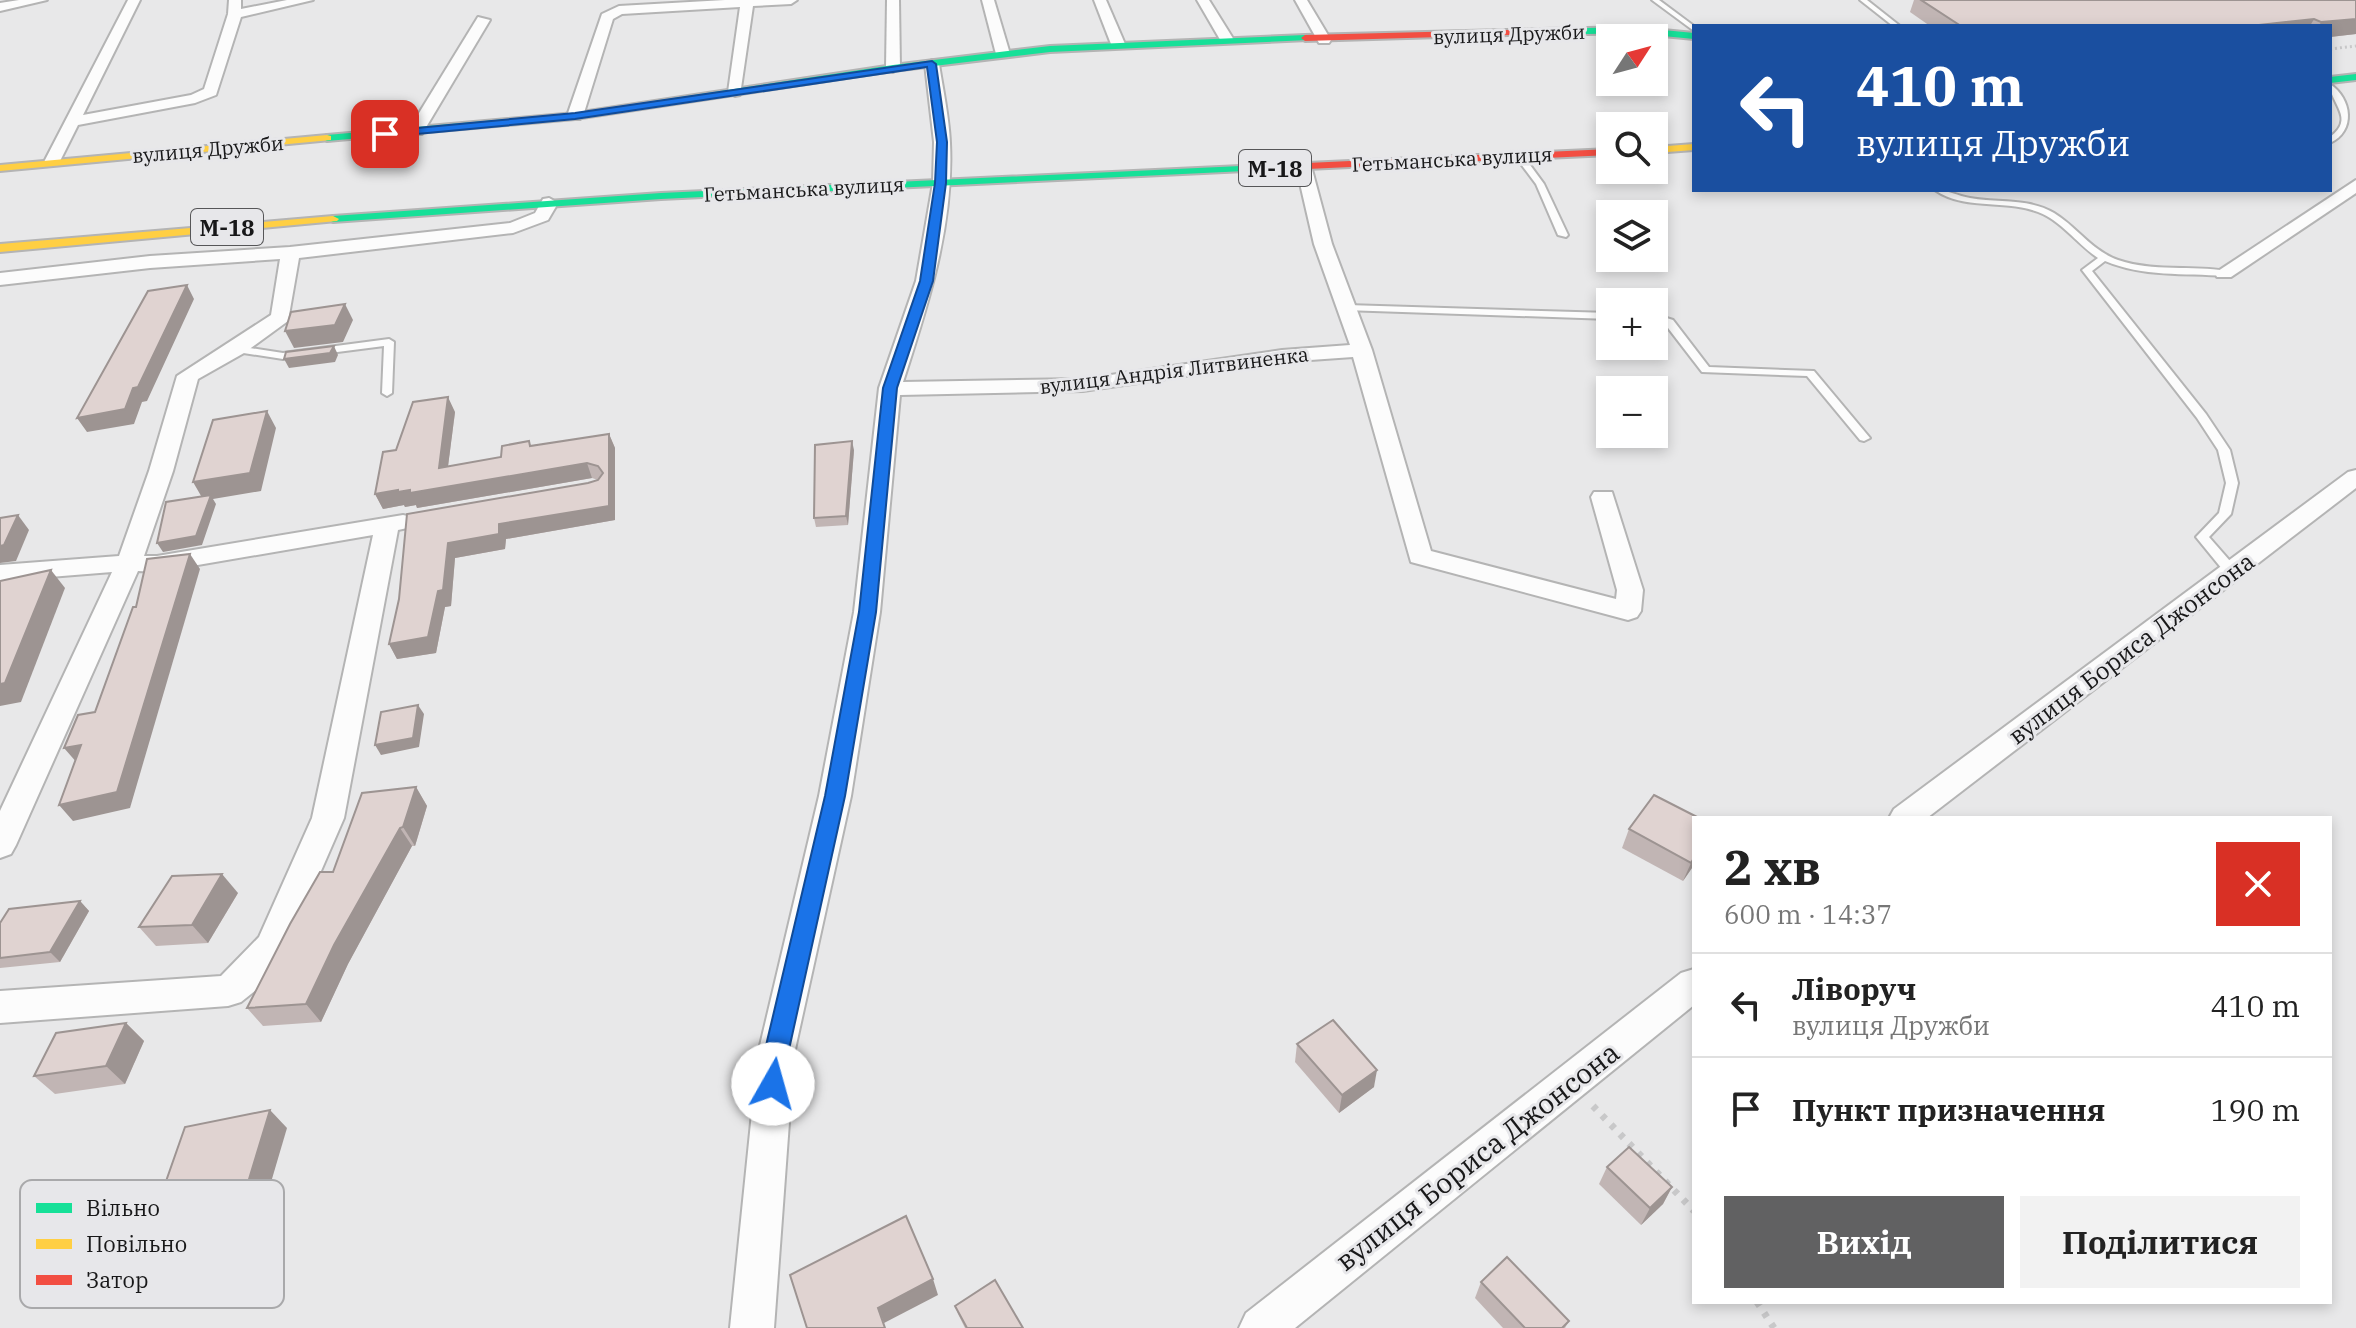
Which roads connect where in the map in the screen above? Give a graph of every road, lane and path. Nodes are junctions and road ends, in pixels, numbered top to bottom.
1 (41, 0) edge
2 (134, 0) edge
3 (307, 0) edge
4 (791, 0) edge
5 (893, 0) edge
6 (988, 0) edge
7 (1100, 0) edge
8 (1203, 0) edge
9 (1301, 0) edge
10 (1655, 0) edge
11 (1863, 0) edge
12 (747, 3) junction
13 (0, 7) edge
14 (235, 7) edge
15 (483, 20) dead end
16 (1894, 24) edge
17 (1692, 28) edge
18 (1692, 36) edge
19 (1227, 40) junction
20 (1324, 40) junction
21 (1118, 44) junction
22 (2356, 46) edge
23 (2332, 49) edge
24 (1003, 54) junction
25 (932, 64) junction
26 (893, 68) junction
27 (2356, 77) edge
28 (2332, 83) edge
29 (2332, 86) edge
30 (735, 92) junction
31 (575, 116) junction
32 (71, 122) junction
33 (416, 131) junction
34 (2332, 140) edge
35 (1692, 147) edge
36 (1668, 149) edge
37 (1596, 153) edge
38 (1519, 156) junction
39 (52, 162) junction
40 (1304, 166) junction
41 (0, 168) edge
42 (941, 183) junction
43 (2332, 183) edge
44 (2354, 186) edge
45 (1944, 192) edge
46 (549, 203) junction
47 (1563, 235) dead end
48 (0, 248) edge
49 (290, 253) junction
50 (2104, 258) junction
51 (2224, 273) joint
52 (0, 279) edge
53 (1347, 308) junction
54 (1596, 316) edge
55 (1668, 322) edge
56 (237, 349) junction
57 (1362, 350) junction
58 (890, 388) junction
59 (387, 393) dead end
60 (1864, 438) dead end
61 (2356, 477) edge
62 (1603, 497) dead end
63 (431, 517) edge
64 (387, 525) junction
65 (129, 563) junction
66 (2232, 572) junction
67 (0, 573) edge
68 (1908, 816) edge
69 (0, 845) edge
70 (1692, 986) edge
71 (0, 1007) edge
72 (1570, 1082) junction
73 (1692, 1209) edge
74 (1758, 1304) edge
75 (752, 1328) edge
76 (1261, 1328) edge
77 (1774, 1328) edge

1 - 13 street
2 - 32 street
3 - 14 street
4 - 12 street
5 - 26 street
6 - 24 street
7 - 21 street
8 - 19 street
9 - 20 street
10 - 17 lane
11 - 16 lane
12 - 30 street
12 - 31 street
14 - 32 street
15 - 33 street
18 - 20 main road, вулиця Дружби
19 - 20 main road, вулиця Дружби
19 - 21 main road, вулиця Дружби
21 - 24 main road, вулиця Дружби
22 - 23 path
24 - 25 main road, вулиця Дружби
25 - 26 main road, вулиця Дружби
25 - 42 street
26 - 30 main road, вулиця Дружби
27 - 28 main road
29 - 34 lane
30 - 31 main road, вулиця Дружби
31 - 33 main road, вулиця Дружби
32 - 39 street
33 - 39 main road, вулиця Дружби
35 - 36 main road
37 - 38 main road, Гетьманська вулиця / М-18
38 - 40 main road, Гетьманська вулиця / М-18
38 - 47 lane
39 - 41 main road, вулиця Дружби
40 - 42 main road, Гетьманська вулиця / М-18
40 - 53 street
42 - 46 main road, Гетьманська вулиця / М-18
42 - 58 street
43 - 44 street
44 - 51 street
45 - 50 lane
46 - 48 main road, Гетьманська вулиця / М-18
46 - 49 street
49 - 52 street
49 - 56 street
50 - 51 lane
50 - 66 lane
53 - 54 lane
53 - 57 street
55 - 60 lane
56 - 59 lane
56 - 65 street
57 - 58 street, вулиця Андрія Литвиненка
57 - 62 street
58 - 75 street
61 - 66 street, вулиця Бориса Джонсона
63 - 64 street
64 - 65 street
64 - 71 street
65 - 67 street
65 - 69 street
66 - 68 street, вулиця Бориса Джонсона
70 - 72 street, вулиця Бориса Джонсона
72 - 73 path
72 - 76 street, вулиця Бориса Джонсона
74 - 77 path

